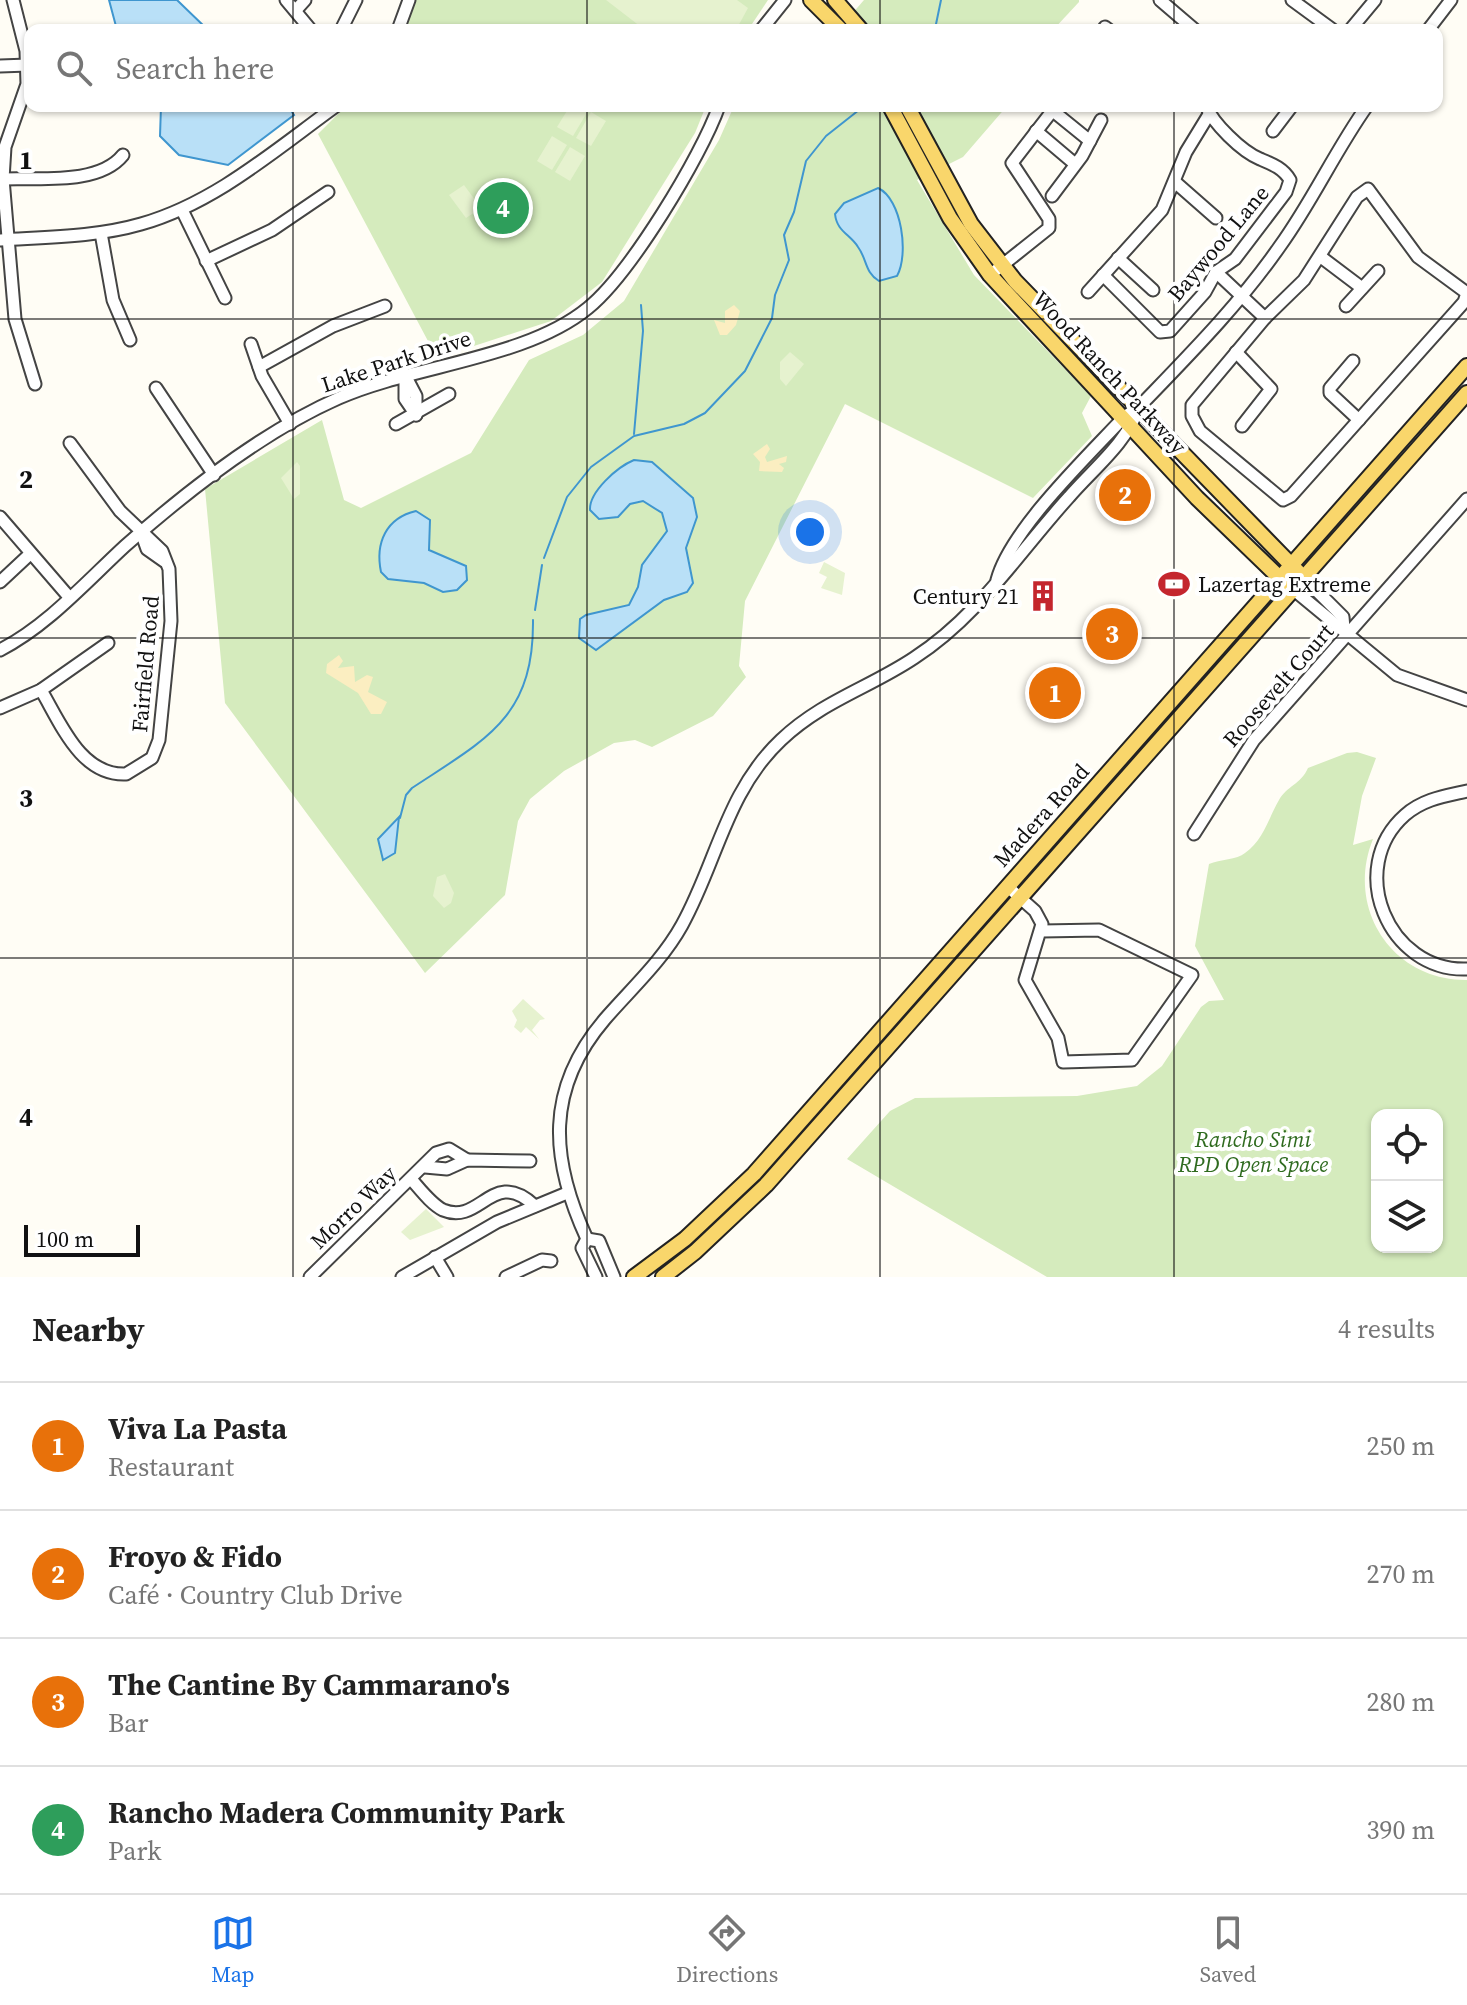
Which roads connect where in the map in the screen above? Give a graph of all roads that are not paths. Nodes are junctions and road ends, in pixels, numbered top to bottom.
1 (13, 0) edge
2 (286, 0) edge
3 (305, 0) edge
4 (356, 0) edge
5 (409, 0) edge
6 (785, 0) edge
7 (811, 0) edge
8 (835, 0) edge
9 (1160, 0) edge
10 (1292, 0) edge
11 (1375, 0) edge
12 (1451, 0) edge
13 (296, 10) junction
14 (306, 24) edge
15 (344, 24) edge
16 (400, 24) edge
17 (766, 24) edge
18 (835, 24) edge
19 (856, 24) edge
20 (1188, 24) edge
21 (1325, 24) edge
22 (1355, 24) edge
23 (1433, 24) edge
24 (24, 48) edge
25 (24, 65) edge
26 (0, 66) edge
27 (24, 98) edge
28 (328, 112) edge
29 (717, 112) edge
30 (893, 112) edge
31 (910, 112) edge
32 (1051, 112) edge
33 (1058, 112) edge
34 (1206, 112) edge
35 (1208, 112) edge
36 (1285, 112) edge
37 (1363, 112) edge
38 (1101, 120) dead end
39 (1036, 131) junction
40 (1273, 131) dead end
41 (1090, 141) junction
42 (123, 155) dead end
43 (1075, 164) junction
44 (2, 179) edge
45 (1175, 182) junction
46 (328, 192) dead end
47 (1052, 196) dead end
48 (182, 210) junction
49 (1216, 218) dead end
50 (101, 233) junction
51 (5, 239) edge
52 (1321, 257) junction
53 (1118, 258) junction
54 (206, 261) junction
55 (996, 270) junction
56 (1378, 271) dead end
57 (1216, 272) junction
58 (1103, 275) junction
59 (1362, 288) junction
60 (1153, 290) dead end
61 (1088, 292) dead end
62 (1467, 293) edge
63 (1241, 296) junction
64 (225, 298) dead end
65 (385, 306) dead end
66 (1346, 306) dead end
67 (1265, 318) junction
68 (130, 340) dead end
69 (251, 344) dead end
70 (1236, 352) junction
71 (1353, 361) dead end
72 (1467, 366) edge
73 (259, 367) junction
74 (405, 375) junction
75 (35, 384) dead end
76 (156, 388) dead end
77 (1467, 393) edge
78 (449, 394) dead end
79 (1139, 407) junction
80 (416, 415) junction
81 (1359, 420) junction
82 (1128, 422) junction
83 (290, 424) junction
84 (396, 424) dead end
85 (1242, 426) dead end
86 (70, 443) dead end
87 (214, 475) junction
88 (1467, 499) edge
89 (0, 517) edge
90 (141, 532) junction
91 (30, 554) junction
92 (1292, 566) junction
93 (1280, 579) junction
94 (1305, 579) junction
95 (0, 582) edge
96 (1294, 590) junction
97 (69, 597) junction
98 (1346, 630) junction
99 (108, 643) dead end
100 (0, 650) edge
101 (41, 690) junction
102 (1467, 700) edge
103 (0, 708) edge
104 (1467, 791) edge
105 (1194, 834) dead end
106 (1007, 886) junction
107 (1020, 897) junction
108 (1042, 931) junction
109 (1467, 969) edge
110 (467, 1160) junction
111 (530, 1161) dead end
112 (425, 1167) junction
113 (411, 1179) junction
114 (567, 1193) junction
115 (535, 1206) junction
116 (587, 1239) junction
117 (435, 1257) junction
118 (551, 1261) dead end
119 (310, 1277) edge
120 (402, 1277) edge
121 (447, 1277) edge
122 (506, 1277) edge
123 (596, 1277) edge
124 (614, 1277) edge
125 (634, 1277) edge
126 (663, 1277) edge

1 - 24 street
2 - 13 street
3 - 13 street
4 - 15 street
5 - 16 street
6 - 17 street
7 - 18 main road
8 - 19 main road
9 - 20 street
10 - 21 street
11 - 22 street
12 - 23 street
13 - 14 street
25 - 26 street
27 - 44 street
28 - 48 street
29 - 74 street, Lake Park Drive
30 - 55 main road, Wood Ranch Parkway
31 - 55 main road, Wood Ranch Parkway
32 - 39 street
33 - 41 street
34 - 45 street
35 - 57 street, Baywood Lane
36 - 40 street
37 - 63 street
38 - 41 street
39 - 43 street
39 - 55 street
41 - 43 street
42 - 44 street
43 - 47 street
44 - 51 street
45 - 49 street
45 - 53 street
46 - 54 street
48 - 50 street
48 - 54 street
50 - 51 street
50 - 68 street
51 - 75 street
52 - 59 street
52 - 62 street
52 - 67 street
53 - 58 street
53 - 60 street, Baywood Lane
54 - 64 street
55 - 79 main road, Wood Ranch Parkway
55 - 82 main road, Wood Ranch Parkway
56 - 59 street
57 - 58 street, Baywood Lane
57 - 63 street
58 - 61 street
59 - 66 street
62 - 81 street
63 - 67 street
63 - 79 street
65 - 73 street
67 - 70 street
69 - 73 street
70 - 81 street
70 - 85 street
71 - 81 street
72 - 92 main road, Madera Road
73 - 83 street
74 - 80 street
74 - 83 street, Lake Park Drive
76 - 87 street
77 - 94 main road, Madera Road
78 - 80 street
79 - 82 street
79 - 92 main road, Wood Ranch Parkway
80 - 84 street
82 - 93 main road, Wood Ranch Parkway
82 - 114 street
83 - 87 street, Lake Park Drive
86 - 90 street, Fairfield Road
87 - 90 street, Lake Park Drive
88 - 98 street, Roosevelt Court
89 - 91 street
90 - 97 street, Lake Park Drive
90 - 101 street, Fairfield Road
91 - 95 street
91 - 97 street
92 - 93 main road, Madera Road
92 - 94 main road, Wood Ranch Parkway
93 - 96 main road, Wood Ranch Parkway
93 - 106 main road, Madera Road
94 - 96 main road, Madera Road
94 - 98 street, Wood Ranch Parkway
96 - 98 street, Wood Ranch Parkway
96 - 107 main road, Madera Road
97 - 100 street, Lake Park Drive
98 - 102 street, Wood Ranch Parkway
98 - 105 street, Roosevelt Court
99 - 101 street
101 - 103 street
104 - 109 street
106 - 107 street
106 - 125 main road, Madera Road
107 - 108 street
107 - 126 main road, Madera Road
108 - 108 street
110 - 111 street, Morro Way
110 - 112 street, Morro Way
110 - 112 street, Morro Way
112 - 113 street, Morro Way
113 - 115 street
113 - 119 street, Morro Way
114 - 115 street
114 - 116 street
115 - 117 street
116 - 123 street
116 - 124 street
117 - 120 street
117 - 121 street
118 - 122 street

